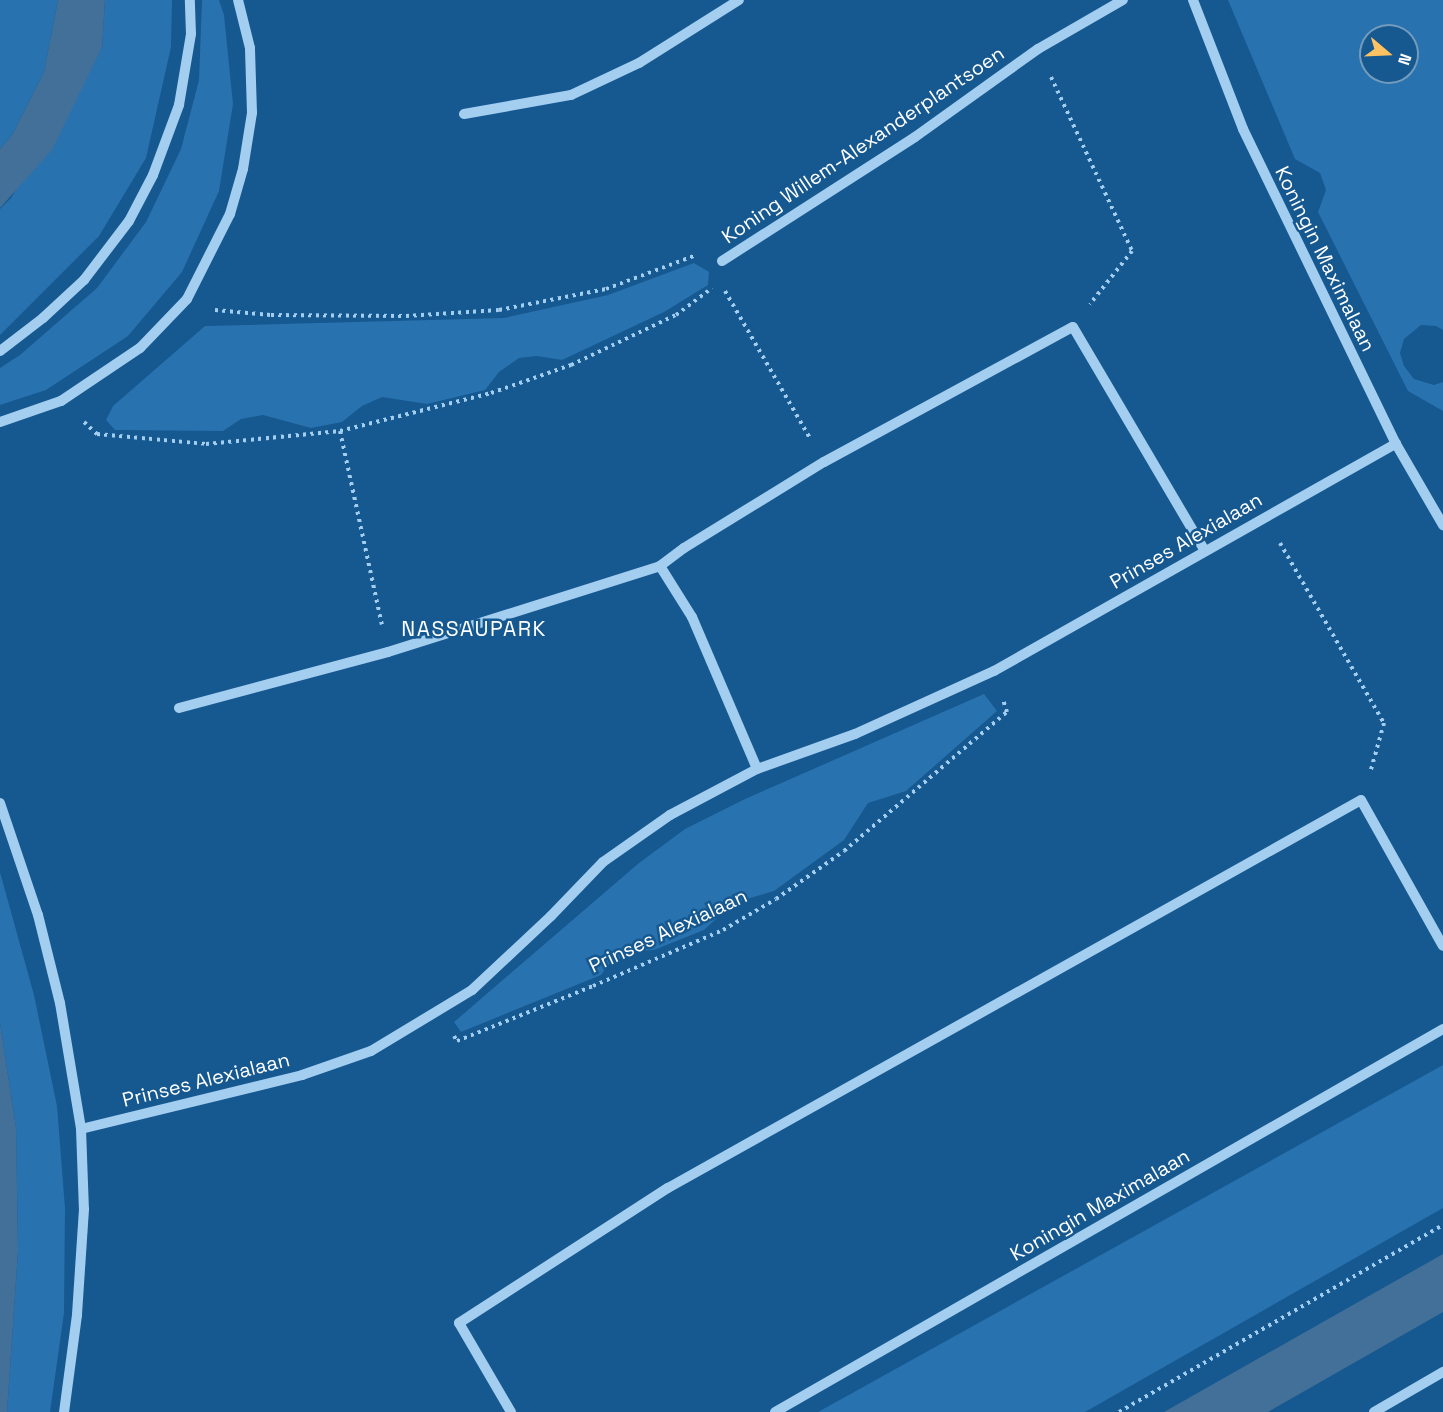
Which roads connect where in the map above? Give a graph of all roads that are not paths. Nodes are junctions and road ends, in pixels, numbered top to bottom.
1 (190, 0) edge
2 (238, 0) edge
3 (1123, 0) edge
4 (1193, 0) edge
5 (735, 1) edge
6 (464, 114) dead end
7 (722, 261) road end
8 (0, 351) edge
9 (0, 422) edge
10 (1396, 444) junction
11 (1443, 525) edge
12 (1205, 551) junction
13 (660, 566) junction
14 (179, 708) dead end
15 (757, 769) junction
16 (0, 803) edge
17 (1443, 946) edge
18 (1443, 1029) edge
19 (81, 1129) junction
20 (1443, 1372) edge
21 (64, 1412) edge
22 (511, 1412) edge
23 (775, 1412) edge
24 (1374, 1412) edge

1 - 8 street
2 - 9 street
3 - 7 street, Koning Willem-Alexanderplantsoen
4 - 10 street, Koningin Maximalaan
5 - 6 street
10 - 11 street, Koningin Maximalaan
10 - 12 street, Prinses Alexialaan
12 - 13 street
12 - 15 street, Prinses Alexialaan
13 - 14 street
13 - 15 street
15 - 19 street, Prinses Alexialaan
16 - 19 street
17 - 22 street
18 - 23 street, Koningin Maximalaan
19 - 21 street
20 - 24 street

